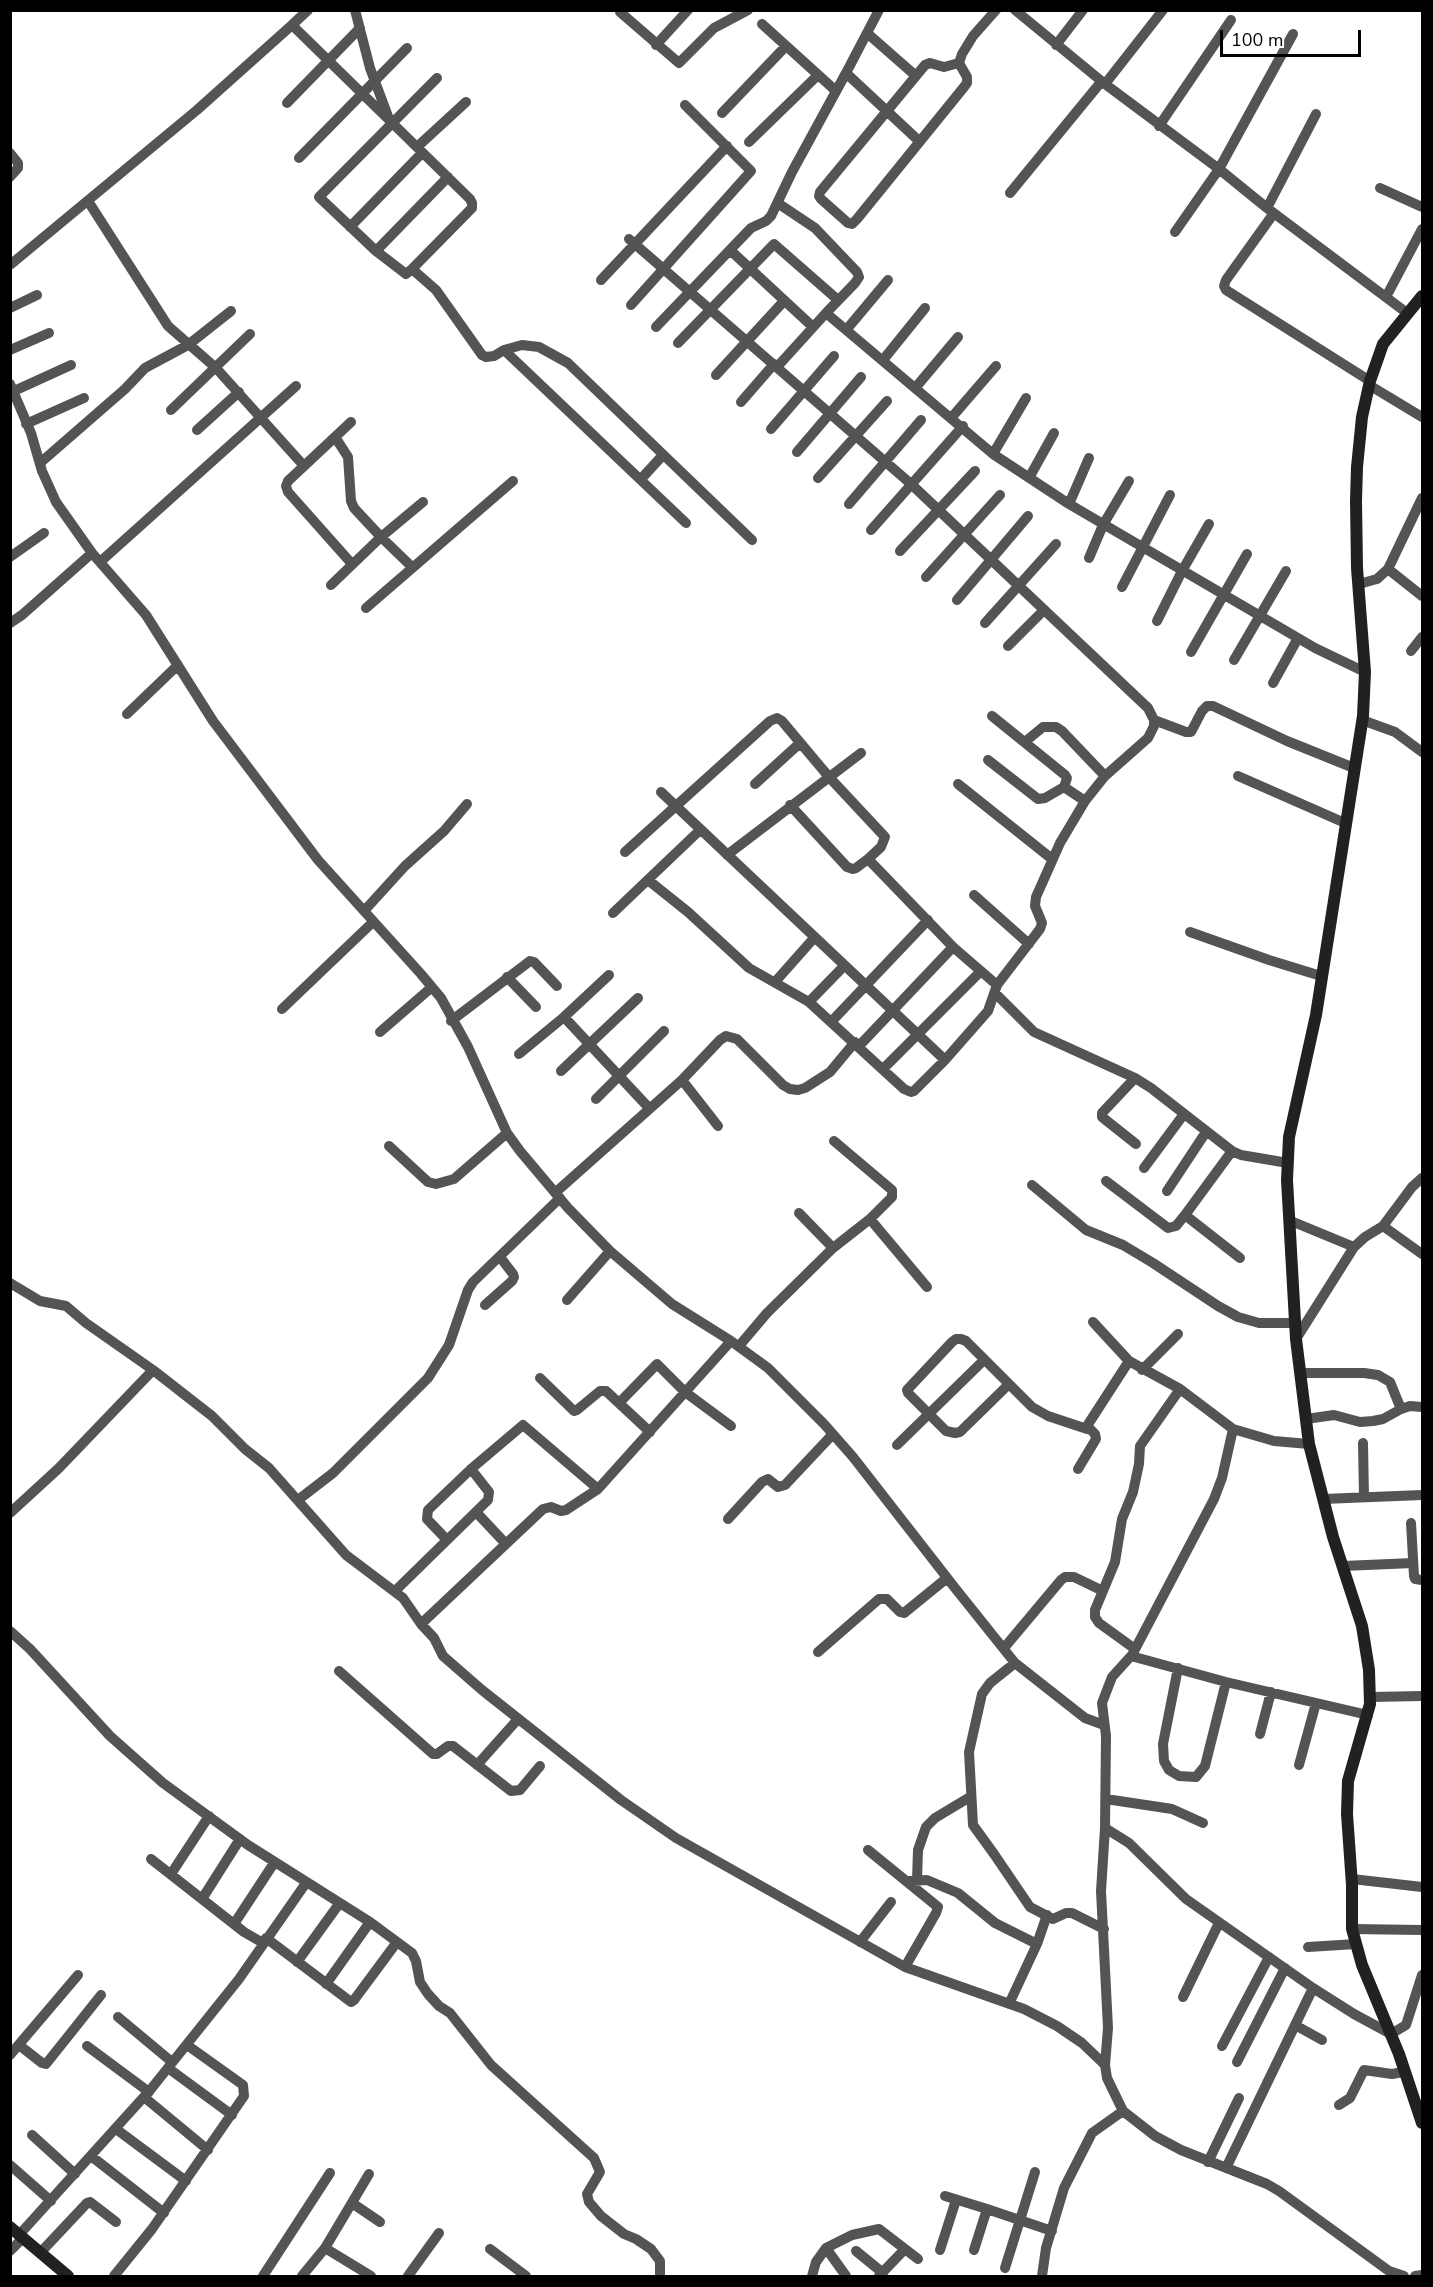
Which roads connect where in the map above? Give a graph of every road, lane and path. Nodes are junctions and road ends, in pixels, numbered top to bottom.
1 (308, 10) edge
2 (355, 10) edge
3 (688, 10) edge
4 (748, 10) edge
5 (879, 10) edge
6 (996, 10) edge
7 (1016, 10) edge
8 (1083, 10) edge
9 (1163, 10) edge
10 (620, 11) edge
11 (1231, 20) dead end
12 (762, 24) dead end
13 (292, 26) junction
14 (360, 28) junction
15 (867, 33) junction
16 (1293, 34) dead end
17 (656, 45) junction
18 (786, 45) junction
19 (1056, 45) junction
20 (407, 48) dead end
21 (328, 61) junction
22 (959, 63) junction
23 (846, 73) junction
24 (818, 75) junction
25 (916, 76) junction
26 (437, 78) dead end
27 (375, 81) junction
28 (1103, 83) junction
29 (836, 91) junction
30 (362, 94) junction
31 (466, 102) dead end
32 (287, 103) dead end
33 (685, 105) dead end
34 (886, 111) junction
35 (722, 113) dead end
36 (1316, 114) dead end
37 (391, 123) junction
38 (1159, 126) junction
39 (919, 141) junction
40 (749, 142) dead end
41 (727, 146) junction
42 (420, 150) junction
43 (10, 153) edge
44 (299, 158) dead end
45 (1219, 169) junction
46 (10, 177) edge
47 (448, 177) junction
48 (1380, 188) dead end
49 (1010, 193) dead end
50 (88, 201) junction
51 (779, 204) junction
52 (1422, 207) edge
53 (1270, 211) junction
54 (350, 227) junction
55 (1422, 229) edge
56 (1175, 232) dead end
57 (632, 242) junction
58 (376, 250) junction
59 (730, 250) junction
60 (10, 265) edge
61 (749, 268) junction
62 (412, 269) junction
63 (664, 270) junction
64 (601, 280) dead end
65 (888, 280) dead end
66 (691, 292) junction
67 (37, 295) dead end
68 (1386, 297) junction
69 (838, 300) junction
70 (1421, 300) edge
71 (784, 301) junction
72 (631, 304) dead end
73 (10, 308) edge
74 (926, 308) dead end
75 (711, 310) junction
76 (231, 311) dead end
77 (826, 313) junction
78 (1407, 313) junction
79 (656, 327) dead end
80 (813, 327) junction
81 (847, 329) junction
82 (49, 333) dead end
83 (250, 334) dead end
84 (958, 337) dead end
85 (746, 340) junction
86 (678, 343) dead end
87 (188, 345) junction
88 (10, 350) edge
89 (504, 350) junction
90 (834, 356) dead end
91 (883, 360) junction
92 (71, 365) dead end
93 (775, 366) junction
94 (996, 366) dead end
95 (216, 368) junction
96 (716, 375) dead end
97 (861, 377) dead end
98 (1370, 383) junction
99 (296, 386) dead end
100 (916, 387) junction
101 (12, 388) edge
102 (804, 391) junction
103 (239, 392) junction
104 (84, 398) dead end
105 (1026, 398) dead end
106 (887, 401) dead end
107 (741, 402) dead end
108 (171, 410) dead end
109 (830, 413) junction
110 (952, 417) junction
111 (1422, 417) edge
112 (262, 418) junction
113 (921, 420) dead end
114 (351, 422) dead end
115 (26, 424) junction
116 (963, 426) junction
117 (771, 429) dead end
118 (197, 430) dead end
119 (1054, 433) dead end
120 (335, 436) junction
121 (857, 436) junction
122 (797, 452) dead end
123 (993, 454) junction
124 (663, 455) junction
125 (1089, 458) dead end
126 (884, 461) junction
127 (40, 464) junction
128 (304, 466) junction
129 (975, 471) dead end
130 (819, 478) dead end
131 (1029, 478) junction
132 (640, 479) junction
133 (513, 481) dead end
134 (1129, 481) dead end
135 (911, 484) junction
136 (1000, 495) dead end
137 (1170, 495) dead end
138 (1422, 498) edge
139 (423, 502) dead end
140 (849, 504) dead end
141 (1068, 504) junction
142 (938, 509) junction
143 (1028, 516) dead end
144 (686, 523) dead end
145 (1209, 524) dead end
146 (1103, 525) junction
147 (871, 530) dead end
148 (44, 533) dead end
149 (964, 534) junction
150 (381, 537) junction
151 (752, 540) dead end
152 (1056, 544) dead end
153 (1142, 548) junction
154 (900, 551) dead end
155 (1247, 554) dead end
156 (10, 557) edge
157 (96, 558) junction
158 (1089, 558) dead end
159 (991, 559) junction
160 (352, 564) junction
161 (412, 567) junction
162 (1388, 569) junction
163 (1182, 571) junction
164 (1286, 572) dead end
165 (926, 577) dead end
166 (1359, 584) junction
167 (331, 585) dead end
168 (1018, 585) junction
169 (1122, 587) dead end
170 (1223, 596) junction
171 (1422, 596) edge
172 (957, 600) dead end
173 (366, 608) dead end
174 (1044, 610) junction
175 (1260, 617) junction
176 (11, 621) edge
177 (1157, 621) dead end
178 (985, 622) dead end
179 (1422, 637) edge
180 (1298, 638) junction
181 (1008, 646) dead end
182 (1411, 651) dead end
183 (1191, 652) dead end
184 (1234, 660) dead end
185 (178, 665) junction
186 (1365, 672) junction
187 (1273, 683) dead end
188 (127, 714) dead end
189 (992, 716) dead end
190 (1154, 720) junction
191 (1362, 720) junction
192 (1026, 741) junction
193 (800, 743) junction
194 (1422, 752) edge
195 (861, 753) dead end
196 (987, 760) dead end
197 (1354, 768) junction
198 (1105, 776) junction
199 (1238, 776) dead end
200 (829, 777) junction
201 (755, 784) dead end
202 (958, 784) dead end
203 (1064, 787) junction
204 (661, 792) dead end
205 (1085, 801) junction
206 (467, 804) dead end
207 (790, 805) junction
208 (675, 806) junction
209 (1345, 823) junction
210 (700, 830) junction
211 (624, 852) dead end
212 (727, 855) junction
213 (868, 858) junction
214 (1052, 859) junction
215 (648, 880) junction
216 (974, 895) dead end
217 (364, 911) junction
218 (613, 913) dead end
219 (928, 920) junction
220 (373, 922) junction
221 (1190, 932) dead end
222 (814, 938) junction
223 (1029, 944) junction
224 (953, 946) junction
225 (844, 966) junction
226 (981, 971) junction
227 (609, 975) dead end
228 (1321, 976) junction
229 (507, 977) junction
230 (775, 982) junction
231 (864, 985) junction
232 (557, 986) dead end
233 (432, 987) junction
234 (997, 990) junction
235 (638, 998) dead end
236 (809, 1002) junction
237 (536, 1007) dead end
238 (282, 1009) dead end
239 (891, 1011) junction
240 (564, 1017) junction
241 (452, 1021) junction
242 (831, 1022) junction
243 (664, 1031) dead end
244 (380, 1032) dead end
245 (917, 1035) junction
246 (589, 1044) junction
247 (857, 1044) junction
248 (519, 1054) dead end
249 (945, 1060) junction
250 (883, 1069) junction
251 (561, 1071) dead end
252 (617, 1076) junction
253 (1135, 1078) junction
254 (682, 1080) junction
255 (596, 1099) dead end
256 (649, 1108) junction
257 (1184, 1114) junction
258 (718, 1126) dead end
259 (1206, 1132) junction
260 (507, 1133) junction
261 (834, 1141) dead end
262 (1136, 1144) dead end
263 (389, 1146) dead end
264 (1232, 1151) junction
265 (1288, 1163) junction
266 (1144, 1168) dead end
267 (1422, 1178) edge
268 (1106, 1181) dead end
269 (1032, 1185) dead end
270 (1167, 1191) dead end
271 (558, 1195) junction
272 (799, 1213) dead end
273 (1185, 1215) junction
274 (870, 1219) junction
275 (1291, 1221) junction
276 (1383, 1226) junction
277 (1354, 1247) junction
278 (833, 1248) junction
279 (610, 1251) junction
280 (1422, 1254) edge
281 (500, 1257) junction
282 (1240, 1258) dead end
283 (10, 1283) edge
284 (927, 1287) dead end
285 (567, 1300) dead end
286 (485, 1305) dead end
287 (1093, 1322) dead end
288 (1296, 1323) junction
289 (1178, 1334) dead end
290 (1296, 1339) junction
291 (735, 1344) junction
292 (984, 1360) junction
293 (1129, 1361) junction
294 (153, 1370) junction
295 (1142, 1370) junction
296 (1300, 1373) junction
297 (540, 1378) dead end
298 (1008, 1385) junction
299 (1180, 1389) junction
300 (685, 1392) junction
301 (619, 1403) junction
302 (1422, 1407) edge
303 (1401, 1409) junction
304 (928, 1414) junction
305 (1306, 1419) junction
306 (731, 1426) dead end
307 (1087, 1429) junction
308 (1233, 1429) junction
309 (650, 1432) junction
310 (832, 1435) junction
311 (1363, 1443) dead end
312 (1309, 1444) junction
313 (897, 1445) dead end
314 (471, 1469) junction
315 (1078, 1469) dead end
316 (598, 1489) junction
317 (1422, 1495) edge
318 (1364, 1497) junction
319 (1323, 1499) junction
320 (298, 1500) junction
321 (476, 1512) junction
322 (10, 1513) edge
323 (728, 1519) dead end
324 (1411, 1522) dead end
325 (447, 1540) junction
326 (1417, 1540) edge
327 (506, 1544) junction
328 (1413, 1563) junction
329 (1343, 1566) junction
330 (947, 1578) junction
331 (1422, 1581) edge
332 (394, 1591) junction
333 (1103, 1591) junction
334 (421, 1624) junction
335 (10, 1631) edge
336 (1004, 1648) junction
337 (818, 1652) dead end
338 (1133, 1653) junction
339 (1015, 1663) junction
340 (1178, 1668) junction
341 (339, 1671) dead end
342 (1227, 1682) junction
343 (1271, 1692) junction
344 (1422, 1696) edge
345 (1371, 1697) junction
346 (1316, 1703) junction
347 (1368, 1715) junction
348 (518, 1719) junction
349 (1104, 1725) junction
350 (1260, 1734) dead end
351 (477, 1765) junction
352 (540, 1766) dead end
353 (1299, 1766) dead end
354 (970, 1797) junction
355 (1106, 1799) junction
356 (209, 1816) junction
357 (1203, 1822) dead end
358 (1106, 1828) junction
359 (240, 1839) junction
360 (868, 1850) dead end
361 (151, 1859) dead end
362 (274, 1863) junction
363 (171, 1874) junction
364 (1352, 1879) junction
365 (913, 1880) junction
366 (306, 1883) junction
367 (1422, 1887) edge
368 (202, 1899) junction
369 (891, 1902) dead end
370 (339, 1904) junction
371 (1047, 1915) junction
372 (370, 1922) junction
373 (1218, 1923) junction
374 (234, 1924) junction
375 (1104, 1929) junction
376 (1352, 1929) junction
377 (1422, 1930) edge
378 (265, 1941) junction
379 (397, 1942) junction
380 (860, 1942) junction
381 (1037, 1944) junction
382 (1356, 1944) junction
383 (1308, 1947) dead end
384 (1269, 1958) junction
385 (297, 1962) junction
386 (905, 1967) junction
387 (1285, 1968) junction
388 (78, 1975) dead end
389 (1422, 1975) edge
390 (326, 1984) junction
391 (1313, 1988) junction
392 (101, 1995) dead end
393 (1184, 1997) dead end
394 (1008, 2004) junction
395 (118, 2017) dead end
396 (1295, 2025) junction
397 (1390, 2034) junction
398 (1322, 2040) dead end
399 (19, 2045) junction
400 (187, 2045) junction
401 (87, 2046) dead end
402 (1222, 2046) dead end
403 (10, 2055) edge
404 (1237, 2062) dead end
405 (170, 2065) junction
406 (1105, 2065) junction
407 (1403, 2072) junction
408 (147, 2095) junction
409 (1239, 2098) dead end
410 (1339, 2105) dead end
411 (1123, 2111) junction
412 (232, 2115) junction
413 (1422, 2123) edge
414 (116, 2129) junction
415 (32, 2135) dead end
416 (208, 2150) junction
417 (91, 2156) junction
418 (1208, 2162) junction
419 (10, 2165) edge
420 (1226, 2168) junction
421 (1035, 2172) dead end
422 (330, 2173) dead end
423 (75, 2174) junction
424 (369, 2174) dead end
425 (186, 2181) junction
426 (51, 2201) junction
427 (352, 2203) junction
428 (987, 2209) junction
429 (164, 2213) junction
430 (1019, 2220) junction
431 (116, 2222) dead end
432 (380, 2222) dead end
433 (1052, 2231) junction
434 (18, 2233) edge
435 (439, 2233) dead end
436 (325, 2248) junction
437 (826, 2248) junction
438 (490, 2249) dead end
439 (905, 2249) junction
440 (856, 2250) dead end
441 (940, 2250) dead end
442 (974, 2250) dead end
443 (10, 2251) edge
444 (40, 2253) junction
445 (918, 2259) dead end
446 (1005, 2268) dead end
447 (366, 2275) edge
448 (881, 2275) edge
449 (1422, 2275) edge
450 (68, 2277) edge
451 (114, 2277) edge
452 (263, 2277) edge
453 (302, 2277) edge
454 (408, 2277) edge
455 (526, 2277) edge
456 (660, 2277) edge
457 (812, 2277) edge
458 (846, 2277) edge
459 (1042, 2277) edge
460 (1404, 2277) edge
461 (1415, 2277) edge

1 - 13 street
2 - 14 street
3 - 17 street
4 - 17 street
5 - 15 street
6 - 22 street
7 - 19 street
8 - 19 street
9 - 28 street
10 - 17 street
11 - 38 street
12 - 18 street
13 - 21 street
13 - 50 street
14 - 21 street
14 - 27 street
15 - 23 street
15 - 25 street
16 - 45 street
18 - 24 street
18 - 35 street
19 - 28 street
20 - 27 street
21 - 30 street
21 - 32 street
22 - 25 street
22 - 39 street
23 - 29 street
23 - 34 street
24 - 29 street
24 - 40 street
25 - 34 street
26 - 37 street
27 - 30 street
27 - 37 street
28 - 38 street
28 - 49 street
29 - 51 street
30 - 37 street
30 - 44 street
31 - 42 street
33 - 41 street
34 - 39 street
34 - 39 street
36 - 53 street
37 - 42 street
37 - 54 street
38 - 45 street
41 - 57 street
41 - 63 street
42 - 47 street
42 - 54 street
43 - 46 street
45 - 53 street
45 - 56 street
47 - 58 street
47 - 62 street
48 - 52 street
50 - 60 street
50 - 87 street
51 - 59 street
51 - 69 street
53 - 68 street
53 - 98 street
54 - 58 street
55 - 68 street
57 - 63 street
57 - 64 street
58 - 62 street
59 - 61 street
59 - 66 street
61 - 69 street
61 - 71 street
61 - 75 street
62 - 89 street
63 - 66 street
63 - 72 street
65 - 81 street
66 - 75 street
66 - 79 street
67 - 73 street
68 - 78 street
69 - 77 street
70 - 78 street
71 - 80 street
71 - 85 street
74 - 91 street
75 - 85 street
75 - 86 street
76 - 87 street
77 - 80 street
77 - 81 street
78 - 98 street
80 - 93 street
81 - 91 street
82 - 88 street
83 - 95 street
84 - 100 street
85 - 93 street
85 - 96 street
87 - 95 street
87 - 127 street
89 - 124 street
89 - 132 street
90 - 102 street
91 - 100 street
92 - 101 street
93 - 102 street
93 - 107 street
94 - 110 street
95 - 103 street
95 - 108 street
97 - 109 street
98 - 111 street
98 - 166 street
99 - 112 street
100 - 110 street
101 - 115 street
102 - 109 street
102 - 117 street
103 - 112 street
103 - 118 street
104 - 115 street
105 - 123 street
106 - 121 street
109 - 121 street
109 - 122 street
110 - 116 street
112 - 128 street
112 - 157 street
113 - 126 street
114 - 120 street
115 - 127 street
116 - 123 street
116 - 135 street
119 - 131 street
120 - 128 street
120 - 150 street
121 - 126 street
121 - 130 street
123 - 131 street
124 - 132 street
124 - 151 street
125 - 141 street
126 - 135 street
126 - 140 street
127 - 157 street
128 - 160 street
129 - 142 street
131 - 141 street
132 - 144 street
133 - 161 street
134 - 146 street
135 - 142 street
135 - 147 street
136 - 149 street
137 - 153 street
138 - 162 street
139 - 150 street
141 - 146 street
142 - 149 street
142 - 154 street
143 - 159 street
145 - 163 street
146 - 153 street
146 - 158 street
148 - 156 street
149 - 159 street
149 - 165 street
150 - 160 street
150 - 161 street
152 - 168 street
153 - 163 street
153 - 169 street
155 - 170 street
157 - 176 street
157 - 185 street
159 - 168 street
159 - 172 street
160 - 167 street
161 - 173 street
162 - 166 street
162 - 171 street
163 - 170 street
163 - 177 street
164 - 175 street
166 - 186 street
168 - 174 street
168 - 178 street
170 - 175 street
170 - 183 street
174 - 181 street
174 - 190 street
175 - 180 street
175 - 184 street
179 - 182 street
180 - 186 street
180 - 187 street
185 - 188 street
185 - 217 street
186 - 191 street
189 - 192 street
190 - 197 street
190 - 198 street
191 - 194 street
191 - 197 street
192 - 198 street
192 - 203 street
193 - 200 street
193 - 201 street
193 - 208 street
195 - 200 street
196 - 203 street
197 - 209 street
198 - 205 street
199 - 209 street
200 - 207 street
200 - 213 street
202 - 214 street
203 - 205 street
204 - 208 street
205 - 214 street
206 - 217 street
207 - 212 street
207 - 213 street
208 - 210 street
208 - 211 street
209 - 228 street
210 - 212 street
210 - 215 street
212 - 222 street
213 - 219 street
214 - 223 street
215 - 218 street
215 - 230 street
216 - 223 street
217 - 220 street
219 - 224 street
219 - 231 street
220 - 233 street
220 - 238 street
221 - 228 street
222 - 225 street
222 - 230 street
223 - 234 street
224 - 226 street
224 - 239 street
225 - 231 street
225 - 236 street
226 - 234 street
226 - 245 street
227 - 240 street
228 - 265 street
229 - 232 street
229 - 237 street
229 - 241 street
230 - 236 street
231 - 239 street
231 - 242 street
233 - 241 street
233 - 244 street
234 - 249 street
234 - 253 street
235 - 246 street
236 - 242 street
239 - 245 street
239 - 247 street
240 - 246 street
240 - 248 street
241 - 260 street
242 - 247 street
243 - 252 street
245 - 249 street
245 - 250 street
246 - 251 street
246 - 252 street
247 - 250 street
247 - 254 street
249 - 250 street
252 - 255 street
252 - 256 street
253 - 257 street
253 - 262 street
254 - 256 street
254 - 258 street
256 - 271 street
257 - 259 street
257 - 266 street
259 - 264 street
259 - 270 street
260 - 263 street
260 - 271 street
261 - 274 street
264 - 265 street
264 - 273 street
265 - 275 street
267 - 276 street
268 - 273 street
269 - 288 street
271 - 279 street
271 - 281 street
272 - 278 street
273 - 282 street
274 - 278 street
274 - 284 street
275 - 277 street
275 - 288 street
276 - 277 street
276 - 280 street
277 - 290 street
278 - 291 street
279 - 285 street
279 - 291 street
281 - 286 street
281 - 320 street
283 - 294 street
287 - 293 street
288 - 290 street
289 - 295 street
290 - 296 street
291 - 300 street
291 - 310 street
292 - 298 street
292 - 304 street
292 - 304 street
293 - 295 street
293 - 307 street
294 - 320 street
294 - 322 street
295 - 299 street
296 - 303 street
296 - 305 street
297 - 301 street
298 - 304 street
298 - 307 street
299 - 308 street
299 - 333 street
300 - 301 street
300 - 306 street
300 - 309 street
301 - 309 street
302 - 303 street
303 - 305 street
304 - 313 street
305 - 312 street
307 - 315 street
308 - 312 street
308 - 338 street
309 - 316 street
310 - 323 street
310 - 330 street
311 - 318 street
312 - 319 street
314 - 316 street
314 - 321 street
314 - 325 street
316 - 327 street
317 - 318 street
318 - 319 street
319 - 329 street
320 - 332 street
321 - 325 street
321 - 327 street
324 - 326 street
325 - 332 street
326 - 328 street
327 - 334 street
328 - 329 street
328 - 331 street
329 - 345 street
330 - 336 street
330 - 337 street
332 - 334 street
333 - 336 street
333 - 338 street
334 - 348 street
335 - 356 street
336 - 339 street
338 - 340 street
338 - 349 street
339 - 349 street
339 - 354 street
340 - 342 street
340 - 342 street
341 - 351 street
342 - 343 street
343 - 346 street
343 - 350 street
344 - 345 street
345 - 347 street
346 - 347 street
346 - 353 street
347 - 364 street
348 - 351 street
348 - 380 street
349 - 355 street
351 - 352 street
354 - 365 street
354 - 371 street
355 - 357 street
355 - 358 street
356 - 359 street
356 - 363 street
358 - 373 street
358 - 375 street
359 - 362 street
359 - 368 street
360 - 365 street
361 - 363 street
362 - 366 street
362 - 374 street
363 - 368 street
364 - 367 street
364 - 376 street
365 - 381 street
365 - 386 street
366 - 370 street
366 - 378 street
368 - 374 street
369 - 380 street
370 - 372 street
370 - 385 street
371 - 375 street
371 - 381 street
372 - 379 street
372 - 390 street
373 - 384 street
373 - 393 street
374 - 378 street
375 - 406 street
376 - 377 street
376 - 382 street
378 - 385 street
378 - 400 street
379 - 390 street
379 - 456 street
380 - 386 street
381 - 394 street
382 - 383 street
382 - 397 street
384 - 387 street
384 - 402 street
385 - 390 street
386 - 394 street
387 - 391 street
387 - 404 street
388 - 399 street
389 - 397 street
391 - 396 street
391 - 397 street
392 - 399 street
394 - 406 street
395 - 405 street
396 - 398 street
396 - 420 street
397 - 407 street
399 - 403 street
400 - 405 street
400 - 412 street
401 - 408 street
405 - 408 street
405 - 412 street
406 - 411 street
407 - 410 street
407 - 413 street
408 - 414 street
408 - 416 street
409 - 418 street
411 - 418 street
411 - 433 street
412 - 416 street
414 - 417 street
414 - 425 street
415 - 423 street
416 - 425 street
417 - 423 street
417 - 429 street
418 - 420 street
419 - 426 street
420 - 460 street
421 - 430 street
422 - 452 street
423 - 426 street
424 - 427 street
425 - 429 street
426 - 434 street
427 - 432 street
427 - 436 street
428 - 430 street
428 - 441 street
428 - 442 street
429 - 451 street
430 - 433 street
430 - 446 street
431 - 444 street
433 - 459 street
434 - 443 street
434 - 444 street
435 - 454 street
436 - 447 street
436 - 453 street
437 - 439 street
437 - 457 street
437 - 458 street
438 - 455 street
439 - 445 street
439 - 448 street
440 - 448 street
444 - 450 street
449 - 461 street

